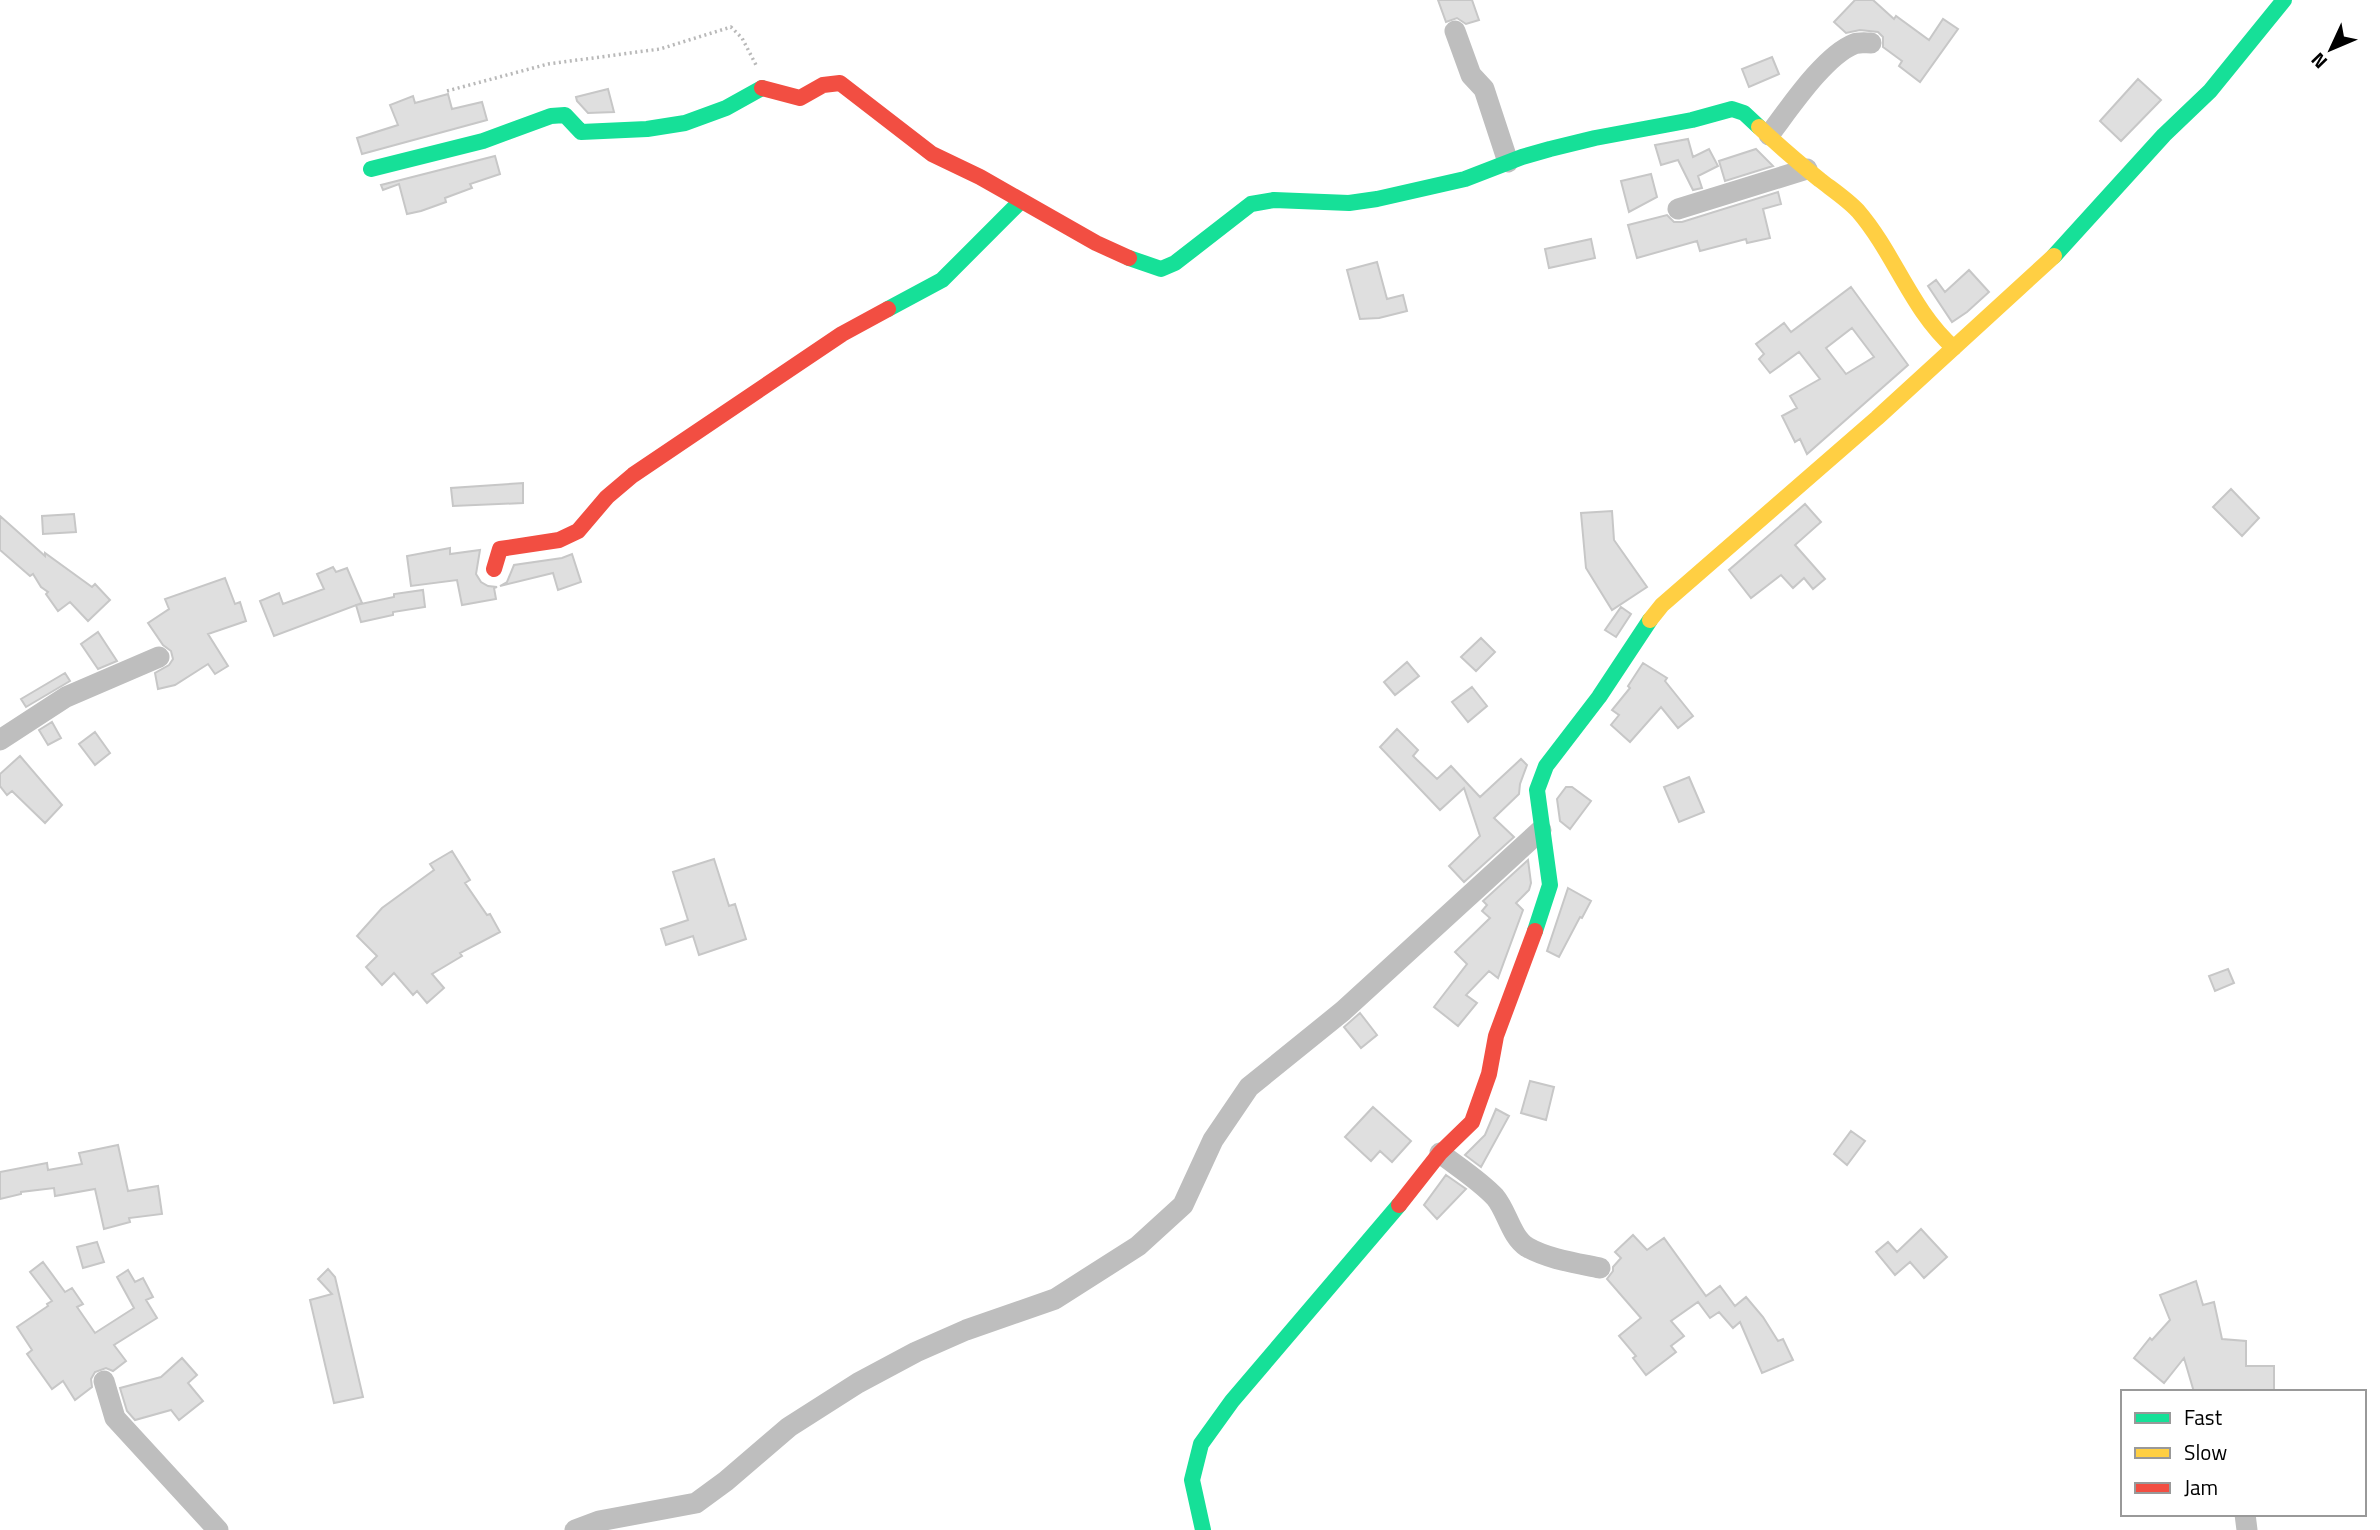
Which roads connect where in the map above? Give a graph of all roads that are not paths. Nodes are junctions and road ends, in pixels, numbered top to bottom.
1 (2284, 0) edge
2 (1455, 31) dead end
3 (1871, 43) dead end
4 (1769, 135) junction
5 (1508, 162) junction
6 (371, 169) dead end
7 (1807, 169) junction
8 (1021, 201) junction
9 (1678, 209) dead end
10 (1954, 348) junction
11 (494, 569) dead end
12 (159, 657) dead end
13 (0, 740) edge
14 (1541, 830) junction
15 (1440, 1153) junction
16 (1600, 1269) dead end
17 (104, 1381) dead end
18 (218, 1530) edge
19 (575, 1530) edge
20 (1203, 1530) edge

1 - 10 street
2 - 5 street
3 - 4 street
4 - 5 street
4 - 7 street
5 - 8 street
6 - 8 street
7 - 9 street
7 - 10 street
8 - 11 street
10 - 14 street
12 - 13 street
14 - 15 street
14 - 19 street
15 - 16 street
15 - 20 street
17 - 18 street

